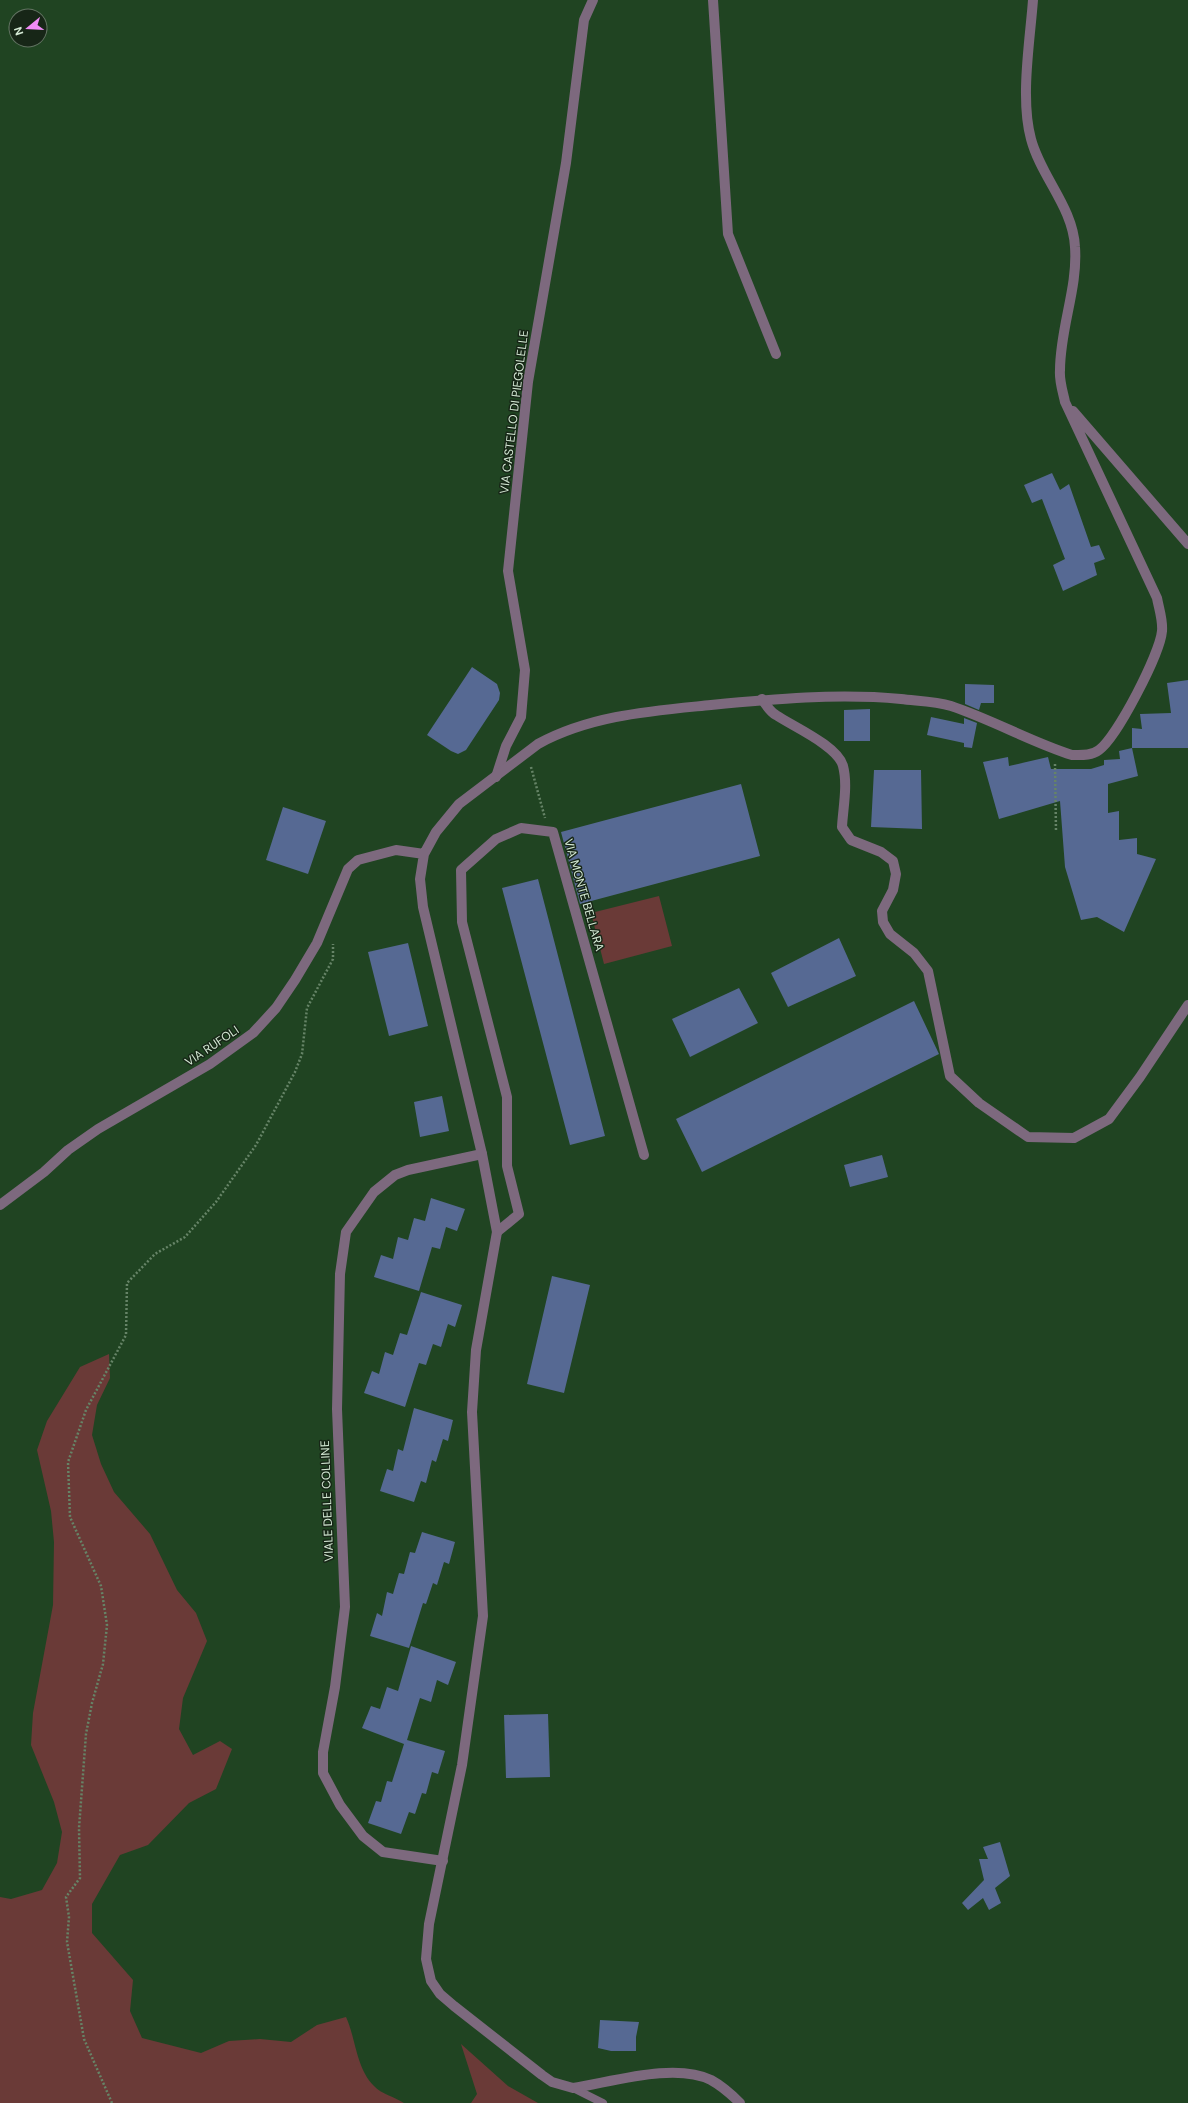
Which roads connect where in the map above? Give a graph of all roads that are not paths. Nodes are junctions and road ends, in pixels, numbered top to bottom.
1 (592, 0) edge
2 (713, 0) edge
3 (1033, 0) edge
4 (776, 354) dead end
5 (1065, 402) junction
6 (1188, 544) edge
7 (762, 700) junction
8 (496, 777) junction
9 (424, 854) junction
10 (1188, 1005) edge
11 (482, 1154) junction
12 (644, 1155) dead end
13 (0, 1205) edge
14 (497, 1232) junction
15 (442, 1861) junction
16 (573, 2088) junction
17 (603, 2103) edge
18 (740, 2103) edge

1 - 8 street, VIA CASTELLO DI PIEGOLELLE
2 - 4 street
3 - 5 street
5 - 6 street
5 - 7 street
7 - 8 street
7 - 10 street
8 - 9 street
9 - 11 street
9 - 13 street, VIA RUFOLI
11 - 14 street
11 - 15 street, VIALE DELLE COLLINE
12 - 14 street, VIA MONTE BELLARA
14 - 15 street
15 - 16 street
16 - 17 lane
16 - 18 street

